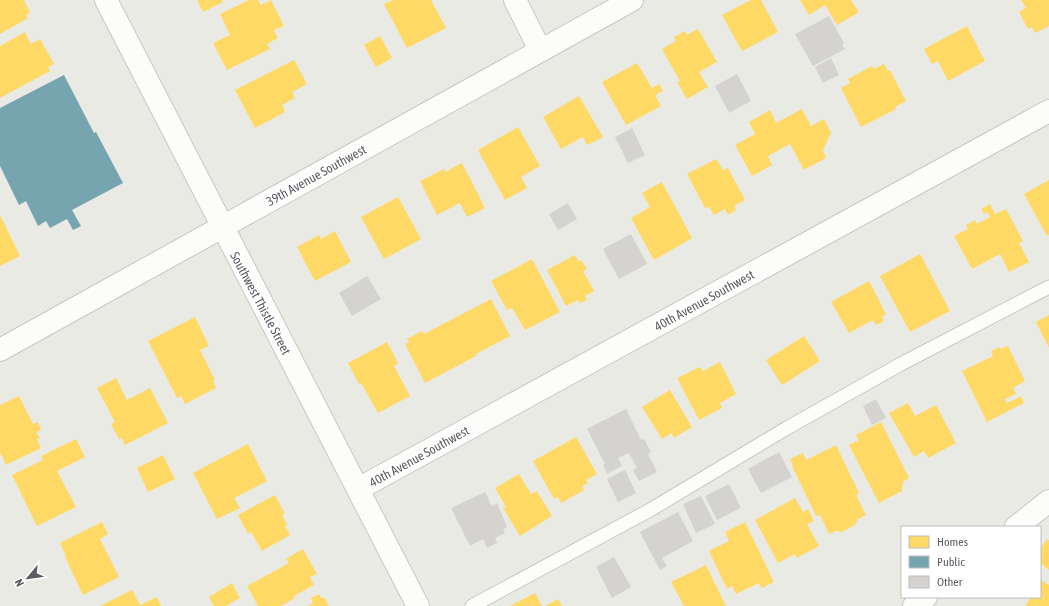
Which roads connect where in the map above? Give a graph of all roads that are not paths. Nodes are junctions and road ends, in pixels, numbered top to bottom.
1 (106, 0) edge
2 (515, 0) edge
3 (632, 0) edge
4 (540, 50) junction
5 (1049, 111) edge
6 (222, 228) junction
7 (1049, 287) edge
8 (0, 350) edge
9 (358, 489) junction
10 (1049, 501) edge
11 (1017, 526) edge
12 (925, 598) edge
13 (418, 606) edge
14 (472, 606) edge
15 (914, 606) edge

1 - 6 street, Southwest Thistle Street
2 - 4 street
3 - 4 street, 39th Avenue Southwest
4 - 6 street, 39th Avenue Southwest
5 - 9 street, 40th Avenue Southwest
6 - 8 street, 39th Avenue Southwest
6 - 9 street, Southwest Thistle Street
7 - 14 lane
9 - 13 street, Southwest Thistle Street
10 - 11 street
12 - 15 street

